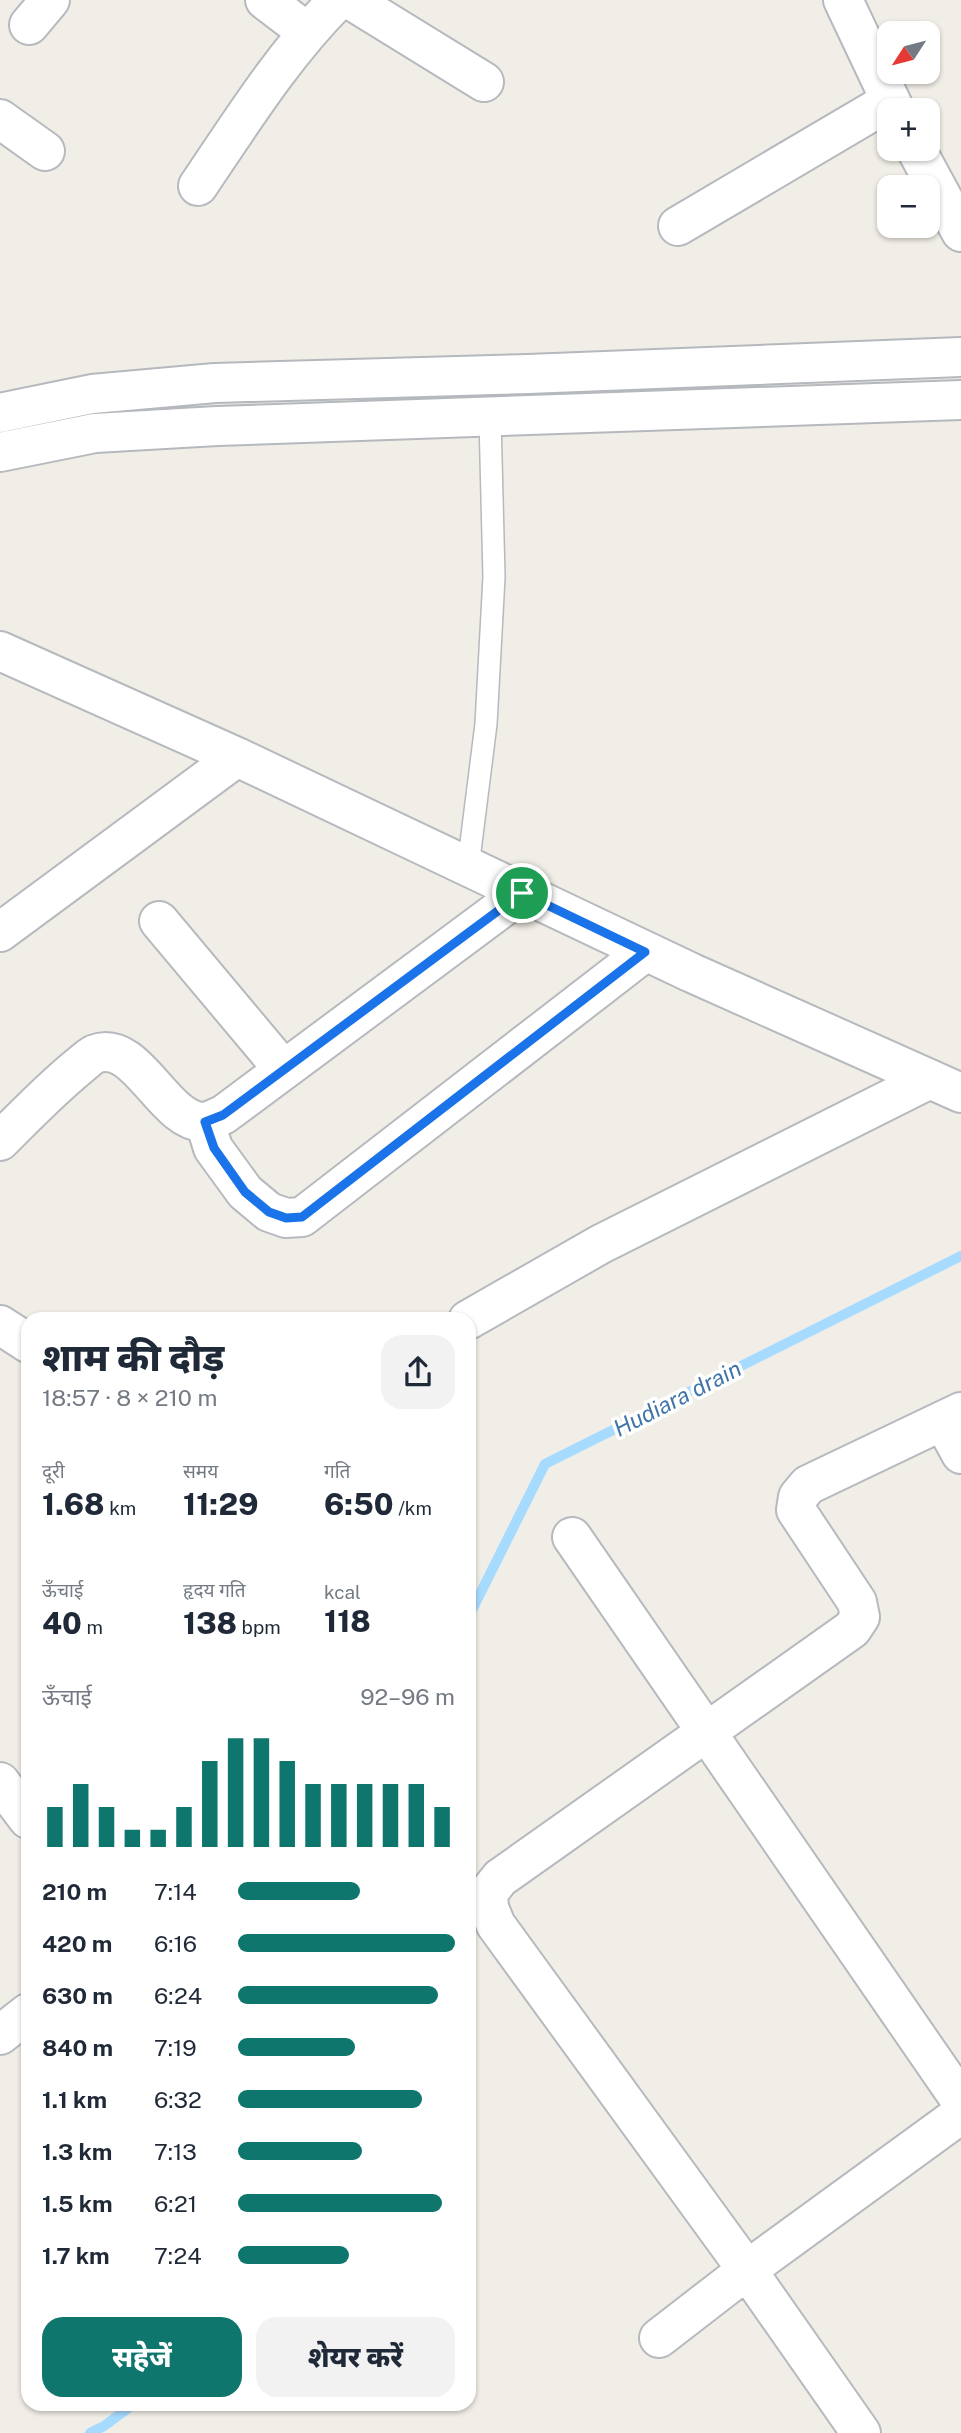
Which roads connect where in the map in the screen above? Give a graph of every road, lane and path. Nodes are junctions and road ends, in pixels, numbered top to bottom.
1 (265, 0) edge
2 (338, 0) edge
3 (351, 0) edge
4 (843, 0) edge
5 (306, 32) junction
6 (484, 82) dead end
7 (889, 98) edge
8 (877, 115) edge
9 (0, 119) edge
10 (45, 151) dead end
11 (923, 161) edge
12 (198, 186) dead end
13 (678, 226) dead end
14 (961, 232) edge
15 (961, 357) edge
16 (961, 400) edge
17 (0, 413) edge
18 (490, 418) junction
19 (0, 452) edge
20 (0, 650) edge
21 (236, 757) junction
22 (468, 867) junction
23 (522, 893) junction
24 (159, 921) dead end
25 (0, 932) edge
26 (645, 952) junction
27 (283, 1069) junction
28 (946, 1086) edge
29 (205, 1122) junction
30 (0, 1141) edge
31 (476, 1315) edge
32 (0, 1325) edge
33 (21, 1338) edge
34 (952, 1416) edge
35 (961, 1454) edge
36 (572, 1537) dead end
37 (708, 1731) junction
38 (0, 1782) edge
39 (21, 1810) edge
40 (21, 2018) edge
41 (0, 2035) edge
42 (961, 2101) edge
43 (961, 2114) edge
44 (747, 2270) junction
45 (659, 2338) dead end
46 (860, 2433) edge

1 - 5 street
2 - 5 street
3 - 6 street
4 - 7 street
5 - 12 street
8 - 13 street
9 - 10 street
11 - 14 street
15 - 17 street
16 - 18 street
18 - 19 street
18 - 22 lane
20 - 21 street
21 - 22 street
21 - 25 street
22 - 23 street
23 - 26 street
23 - 27 street
24 - 27 street
26 - 28 street
26 - 29 street
27 - 29 street
28 - 31 street
29 - 30 street
32 - 33 street
34 - 35 street
34 - 37 street
36 - 37 street
37 - 42 street
37 - 44 street
38 - 39 street
40 - 41 street
43 - 44 street
44 - 45 street
44 - 46 street

